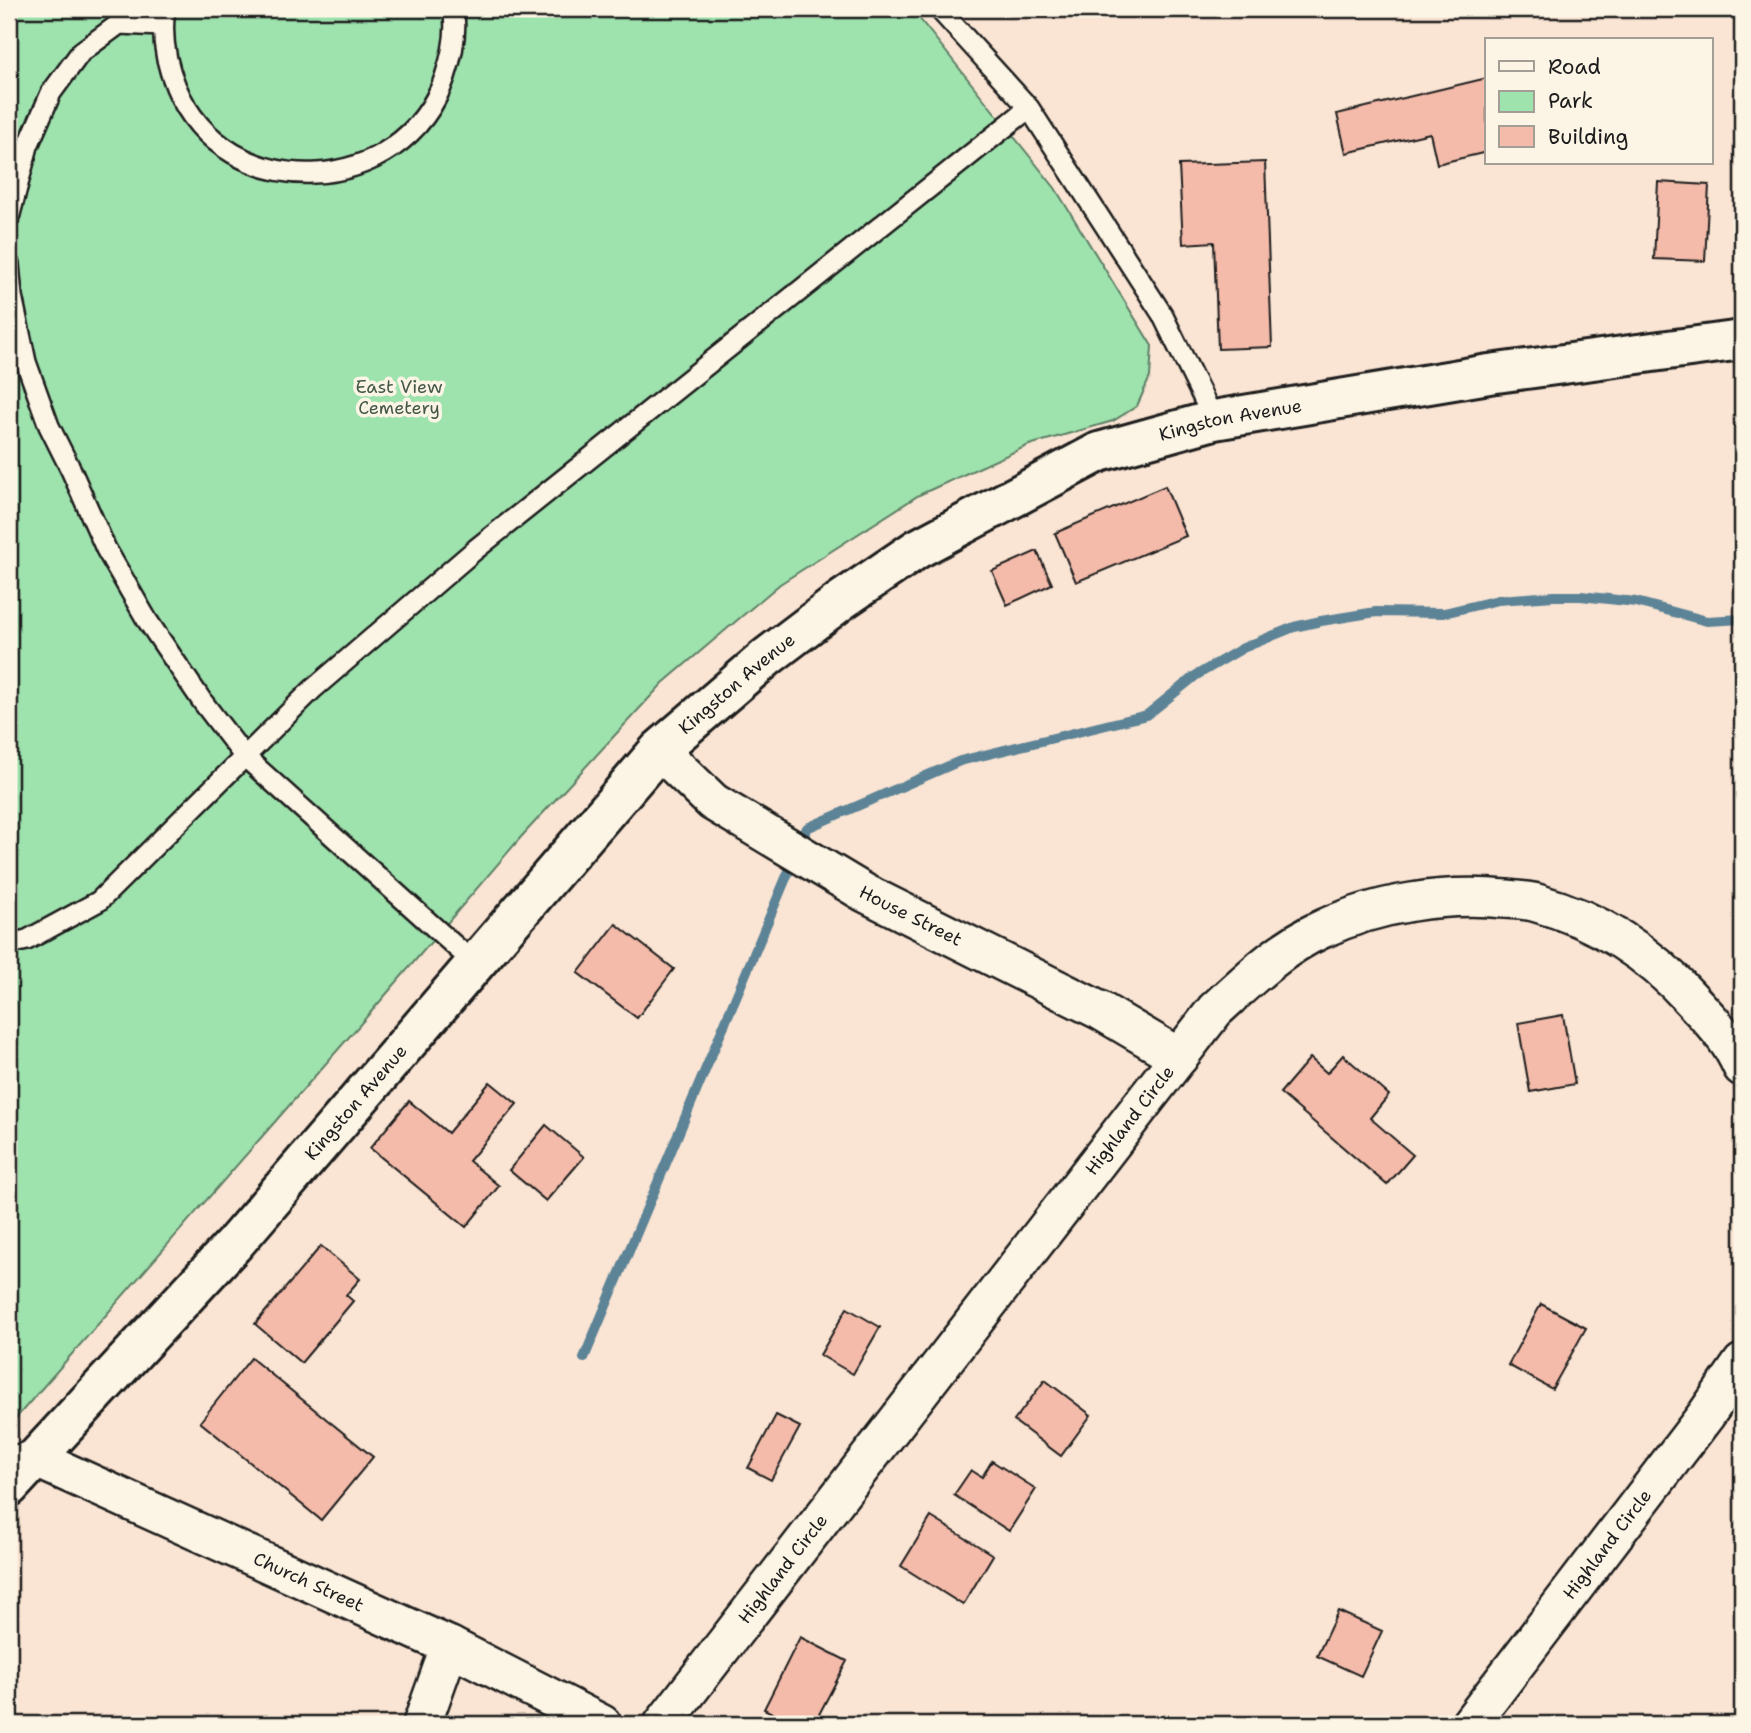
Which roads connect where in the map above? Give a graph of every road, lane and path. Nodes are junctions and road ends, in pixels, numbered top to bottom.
1 (453, 9) edge
2 (939, 9) edge
3 (164, 17) edge
4 (1029, 108) junction
5 (9, 218) edge
6 (9, 264) edge
7 (1742, 340) edge
8 (1214, 420) junction
9 (659, 750) junction
10 (244, 756) junction
11 (9, 944) edge
12 (475, 964) junction
13 (1179, 1057) junction
14 (1742, 1067) edge
15 (1742, 1363) edge
16 (23, 1463) edge
17 (9, 1487) edge
18 (450, 1646) junction
19 (422, 1724) edge
20 (602, 1724) edge
21 (663, 1724) edge
22 (1471, 1724) edge

1 - 3 lane
2 - 4 lane
3 - 5 lane
4 - 8 lane
4 - 10 lane
6 - 10 lane
7 - 8 street, Kingston Avenue
8 - 9 street, Kingston Avenue
9 - 12 street, Kingston Avenue
9 - 13 street, House Street
10 - 11 lane
10 - 12 lane
12 - 16 street, Kingston Avenue
13 - 14 street, Highland Circle
13 - 21 street, Highland Circle
15 - 22 street, Highland Circle
16 - 17 street, Kingston Avenue
16 - 18 street, Church Street
18 - 19 street
18 - 20 street, Church Street

